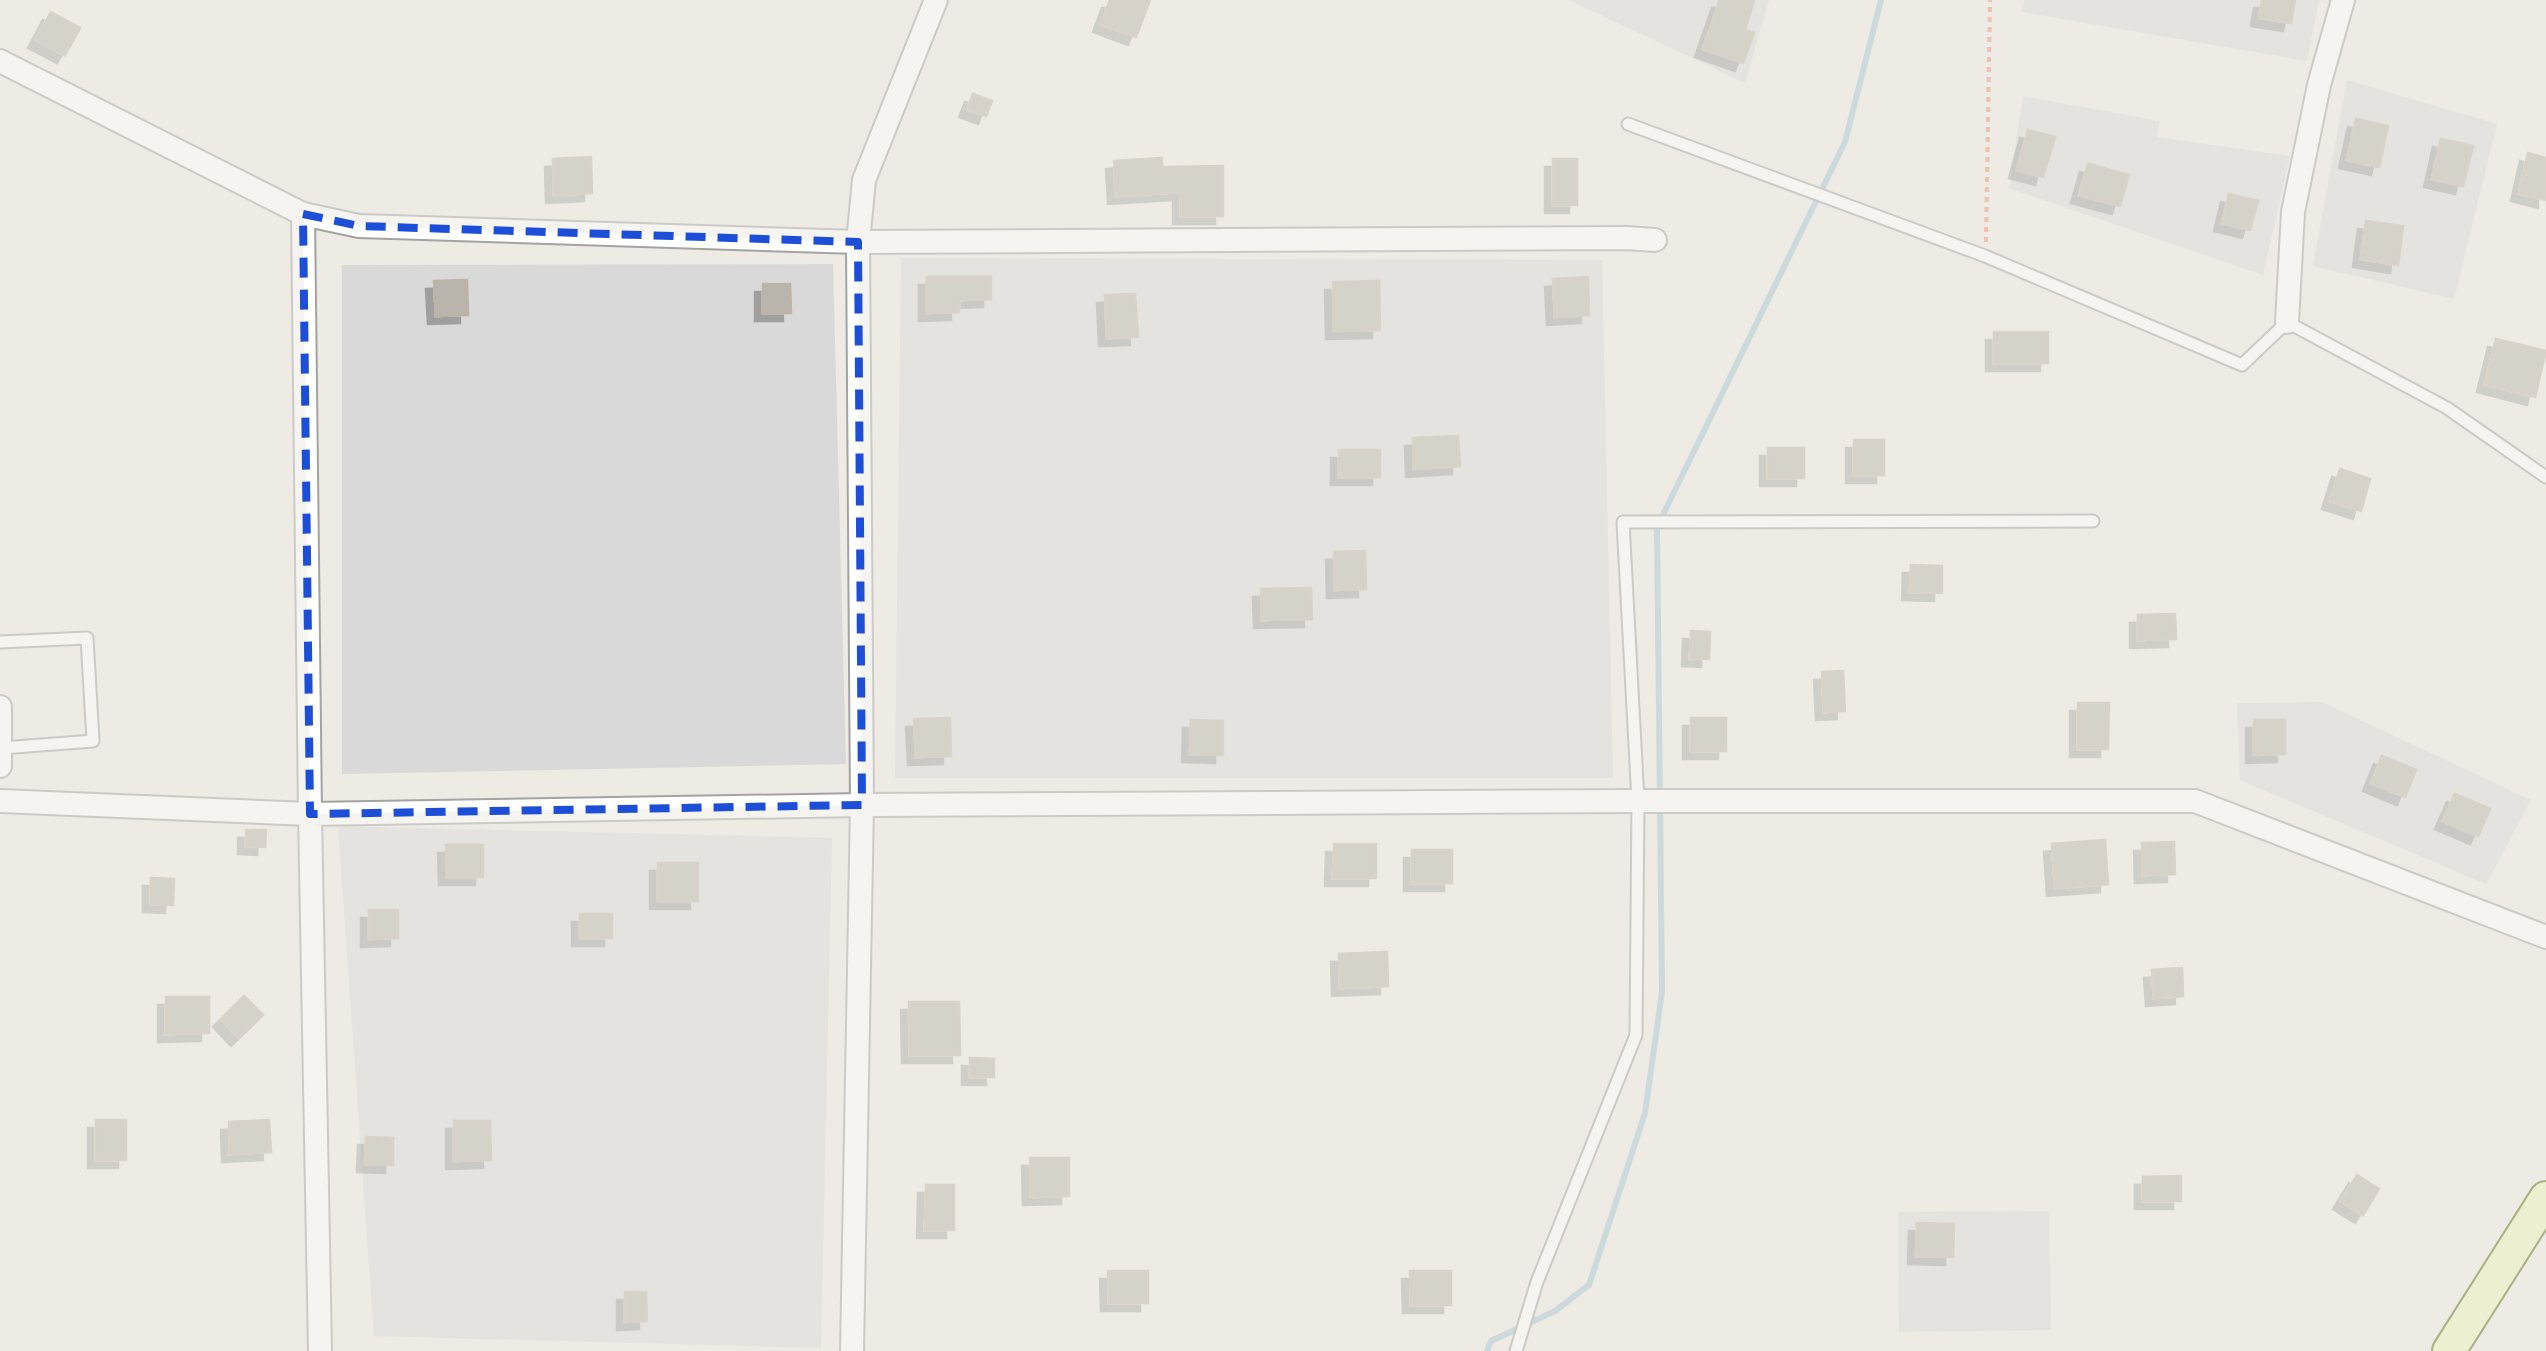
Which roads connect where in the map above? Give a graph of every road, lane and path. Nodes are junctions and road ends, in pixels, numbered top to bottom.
1 (936, 0) edge
2 (1990, 0) edge
3 (2343, 0) edge
4 (0, 61) edge
5 (1628, 124) dead end
6 (303, 214) junction
7 (1654, 240) dead end
8 (858, 242) junction
9 (1985, 256) junction
10 (2286, 322) junction
11 (2546, 478) edge
12 (2092, 521) dead end
13 (0, 642) edge
14 (0, 707) edge
15 (1, 757) edge
16 (1638, 800) junction
17 (0, 801) edge
18 (862, 805) junction
19 (310, 814) junction
20 (2546, 938) edge
21 (2546, 1198) edge
22 (320, 1351) edge
23 (852, 1351) edge
24 (1516, 1351) edge
25 (2450, 1351) edge

1 - 8 street
2 - 9 path
3 - 10 street
4 - 6 street
5 - 9 lane
6 - 8 street
6 - 19 street
7 - 8 street
8 - 18 street
9 - 10 lane
10 - 11 lane
12 - 16 lane
13 - 15 lane
14 - 15 street
16 - 18 street
16 - 20 street
16 - 24 lane
17 - 19 street
18 - 19 street
18 - 23 street
19 - 22 street
21 - 25 street

